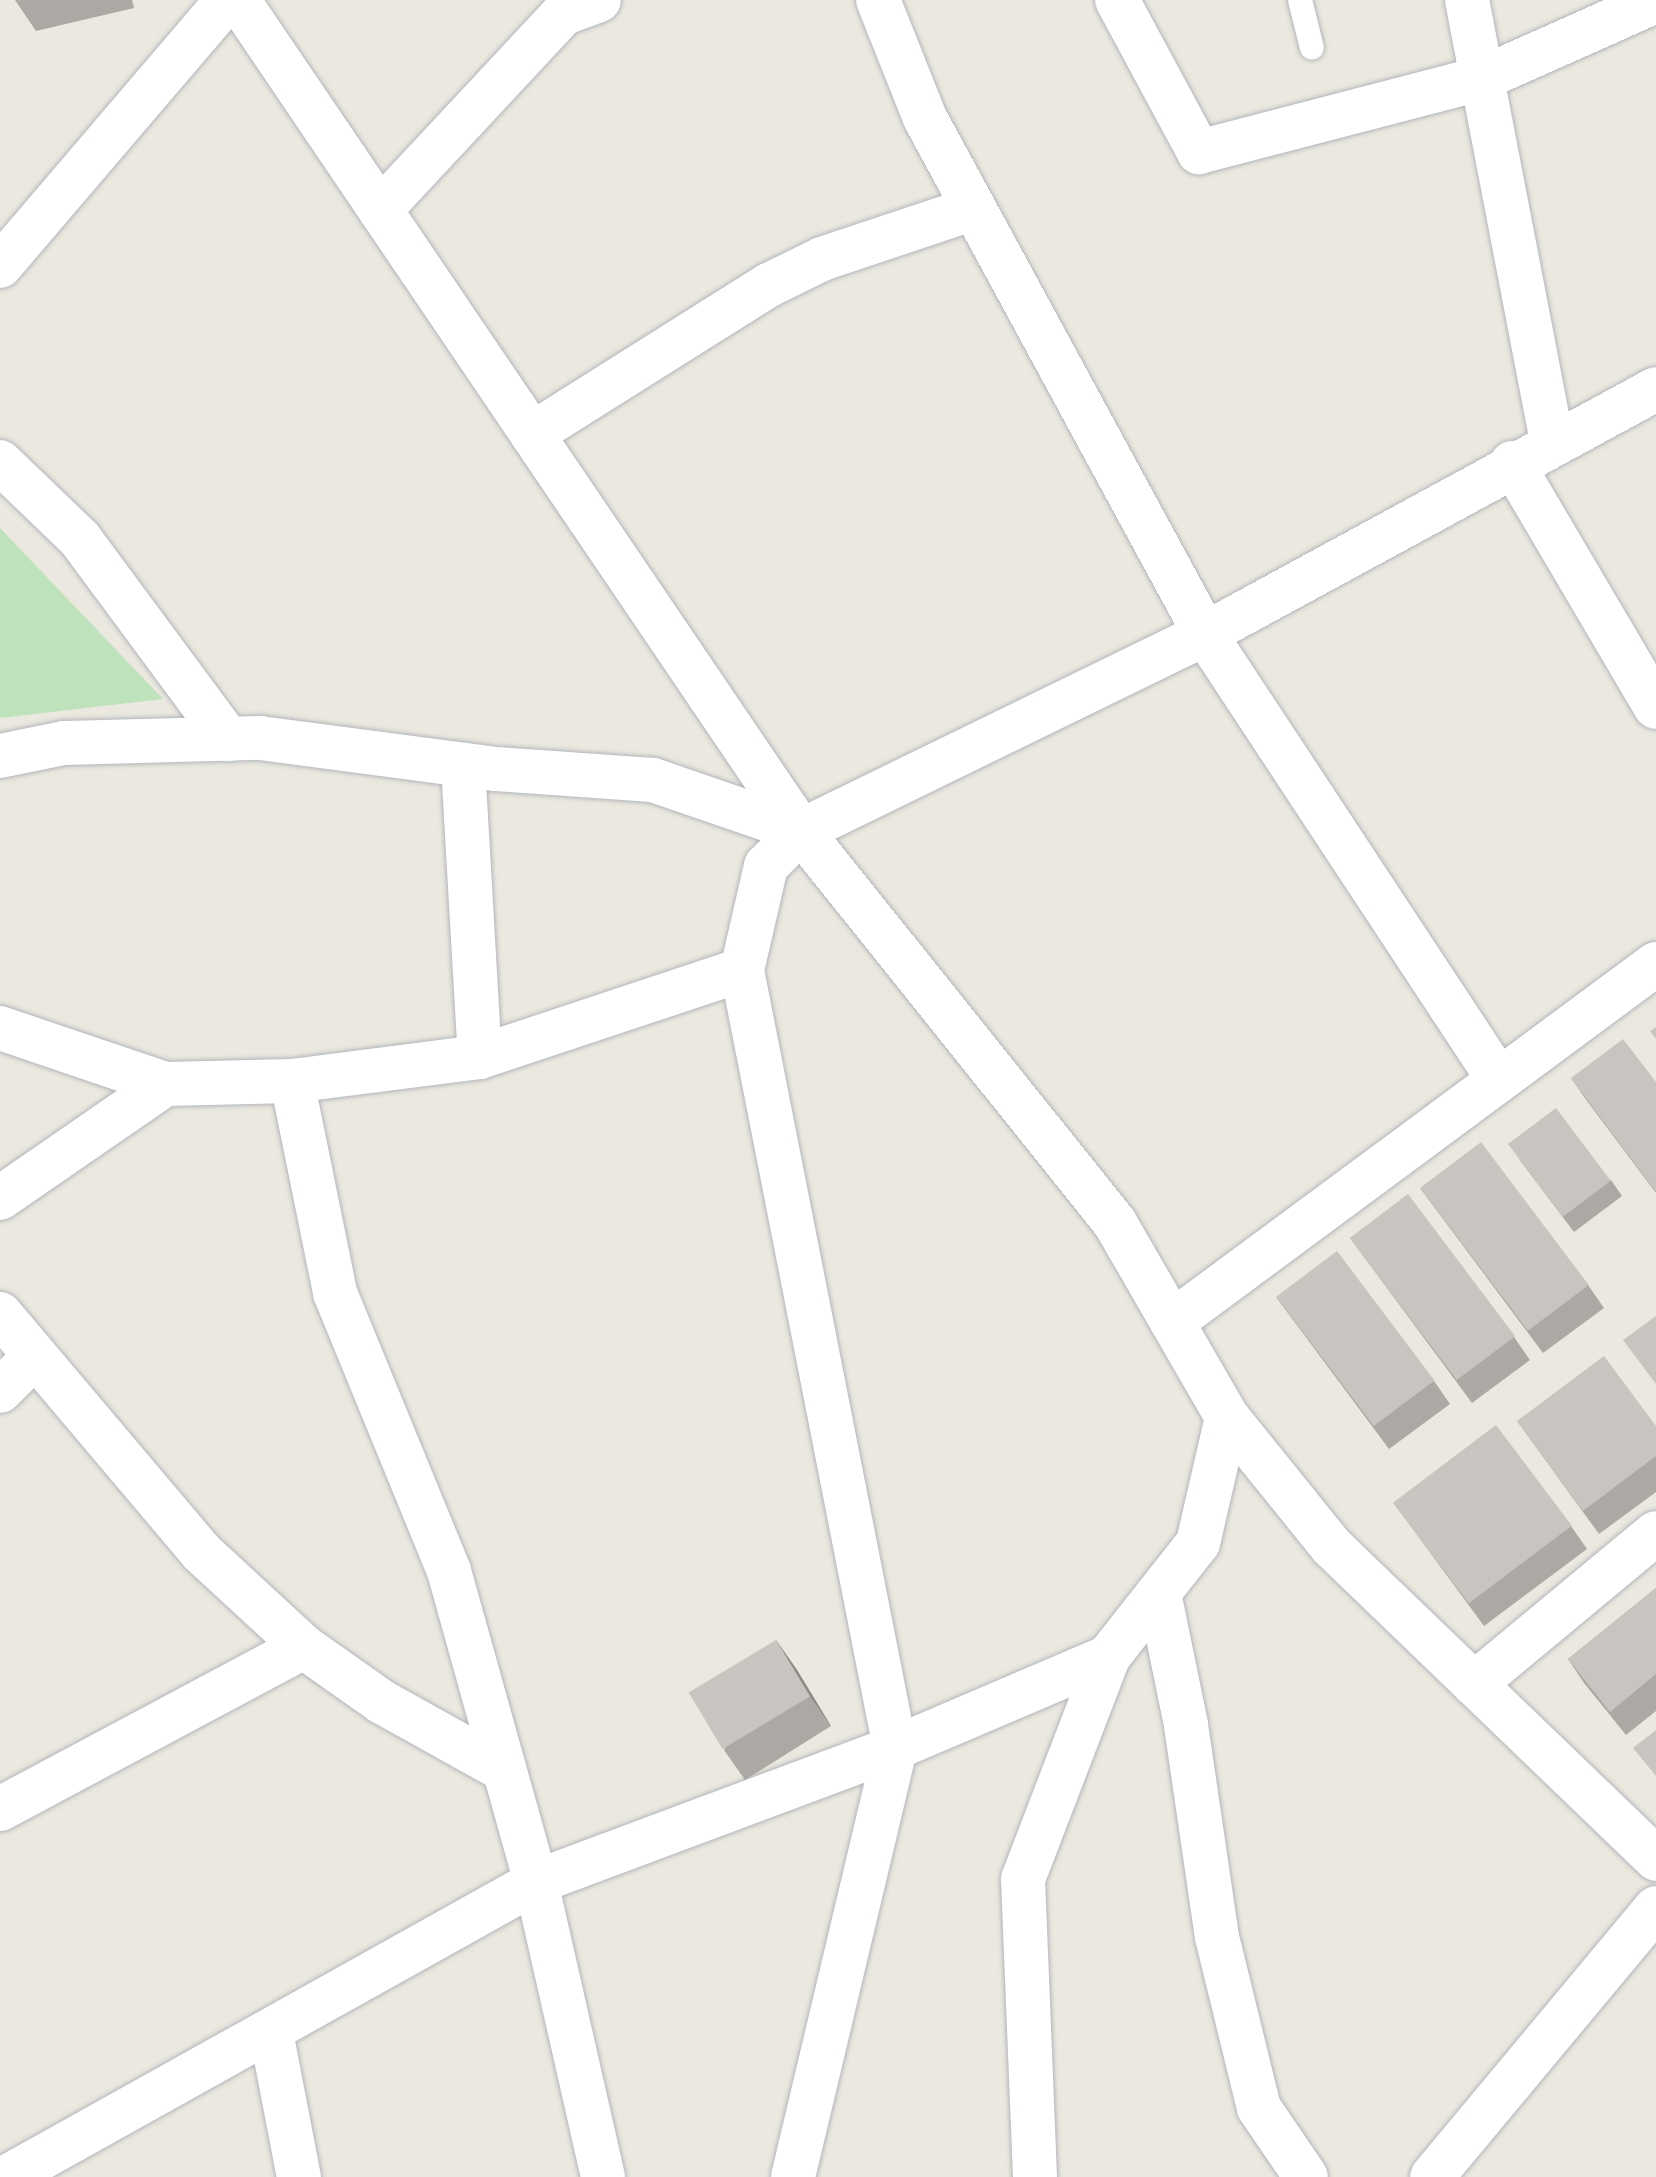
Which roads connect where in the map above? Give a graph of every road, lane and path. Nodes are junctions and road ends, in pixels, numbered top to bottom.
1 (227, 0) edge
2 (238, 0) edge
3 (599, 0) edge
4 (878, 0) edge
5 (1117, 0) edge
6 (1300, 0) edge
7 (1467, 0) edge
8 (1656, 1) edge
9 (1312, 48) dead end
10 (1483, 78) junction
11 (974, 208) junction
12 (380, 210) junction
13 (0, 266) edge
14 (1656, 389) edge
15 (532, 434) junction
16 (1552, 443) junction
17 (0, 462) edge
18 (1512, 463) junction
19 (1205, 634) junction
20 (1656, 707) edge
21 (228, 739) junction
22 (0, 756) edge
23 (463, 765) junction
24 (801, 831) junction
25 (1656, 964) edge
26 (742, 970) junction
27 (0, 1028) edge
28 (480, 1057) junction
29 (1499, 1080) junction
30 (292, 1081) junction
31 (165, 1084) junction
32 (0, 1198) edge
33 (0, 1314) edge
34 (1172, 1322) junction
35 (32, 1359) junction
36 (0, 1391) edge
37 (1227, 1417) junction
38 (1656, 1533) edge
39 (1159, 1593) junction
40 (304, 1647) junction
41 (1108, 1657) junction
42 (1474, 1684) junction
43 (895, 1748) junction
44 (504, 1770) junction
45 (0, 1809) edge
46 (1656, 1859) edge
47 (536, 1882) junction
48 (1656, 1908) edge
49 (271, 2032) junction
50 (7, 2177) edge
51 (299, 2177) edge
52 (603, 2177) edge
53 (793, 2177) edge
54 (1035, 2177) edge
55 (1306, 2177) edge
56 (1432, 2177) edge

1 - 13 street
2 - 12 street
3 - 12 street
4 - 11 street
5 - 10 street
6 - 9 lane
7 - 10 street
8 - 10 street
10 - 16 street
11 - 15 street
11 - 19 street
12 - 15 street
14 - 16 street
15 - 24 street
16 - 18 street
17 - 21 street
18 - 19 street
18 - 20 street
19 - 24 street
19 - 29 street
21 - 22 street
21 - 23 street
23 - 24 street
23 - 28 street
24 - 26 street
24 - 34 street
25 - 29 street
26 - 28 street
26 - 43 street
27 - 31 street
28 - 30 street
29 - 34 street
30 - 31 street
30 - 44 street
31 - 32 street
33 - 35 street
34 - 37 street
35 - 36 street
35 - 40 street
37 - 39 street
37 - 42 street
38 - 42 street
39 - 41 street
39 - 55 street
40 - 44 street
40 - 45 street
41 - 43 street
41 - 54 street
42 - 46 street
43 - 47 street
43 - 53 street
44 - 47 street
47 - 49 street
47 - 52 street
48 - 56 street
49 - 50 street
49 - 51 street

